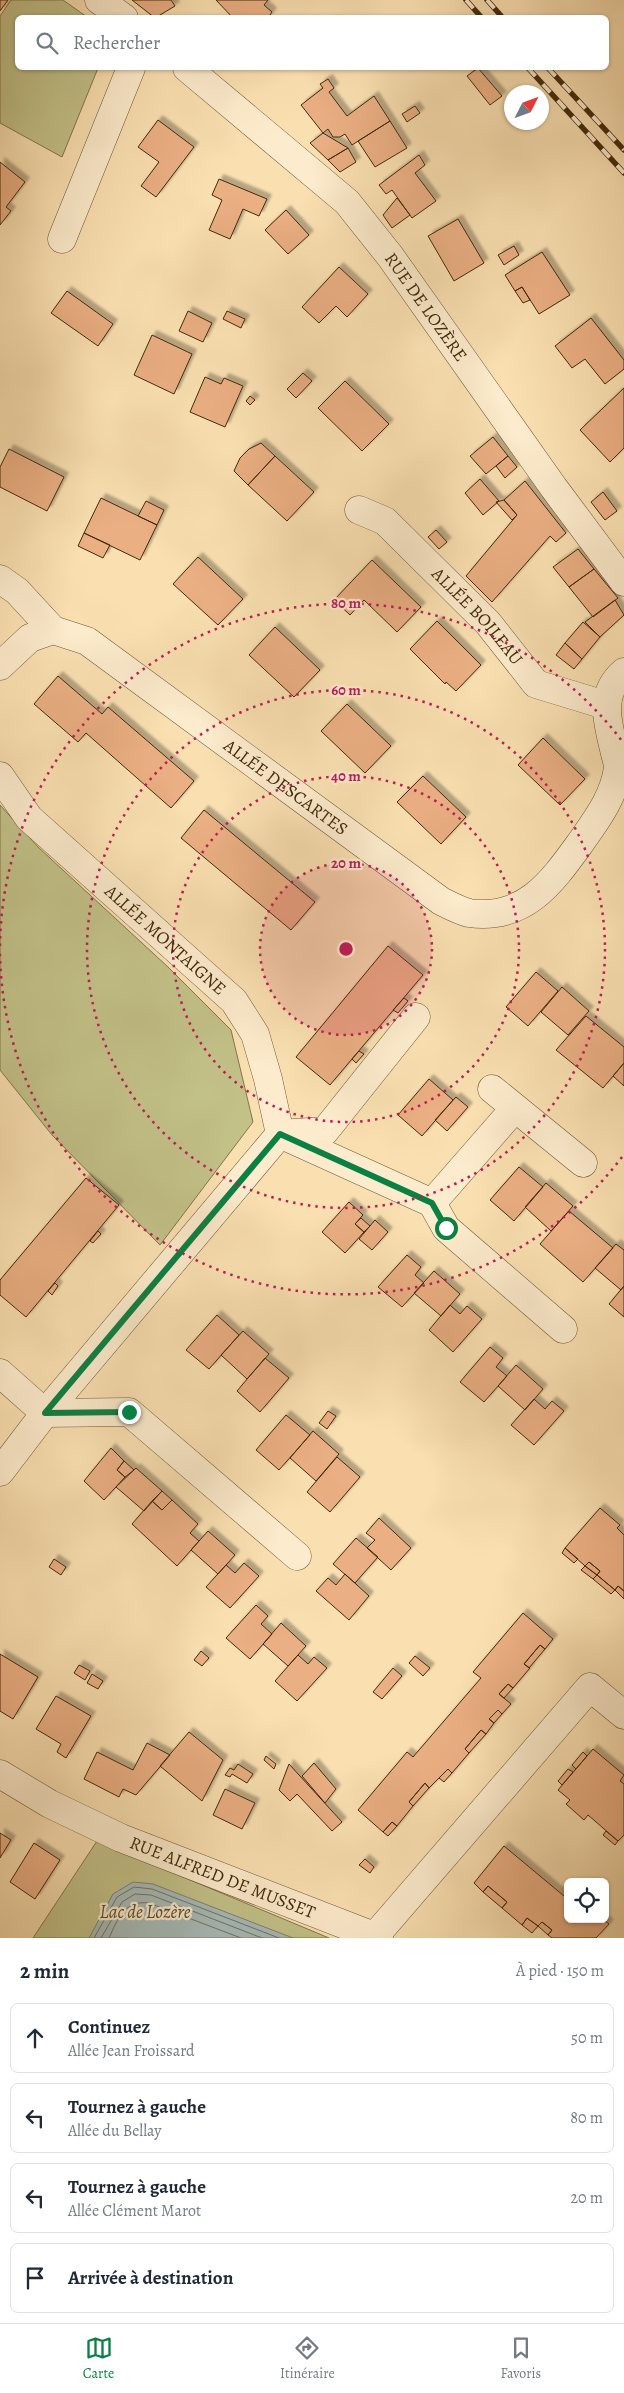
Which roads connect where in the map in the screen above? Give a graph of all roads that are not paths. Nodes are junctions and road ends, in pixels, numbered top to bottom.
1 (99, 0) edge
2 (120, 15) edge
3 (130, 70) edge
4 (189, 70) edge
5 (62, 238) dead end
6 (359, 510) dead end
7 (0, 579) edge
8 (624, 582) edge
9 (53, 630) junction
10 (0, 666) edge
11 (624, 672) edge
12 (605, 705) junction
13 (0, 776) edge
14 (416, 1017) dead end
15 (492, 1089) dead end
16 (515, 1108) junction
17 (280, 1134) junction
18 (584, 1163) dead end
19 (432, 1203) junction
20 (563, 1329) dead end
21 (0, 1373) edge
22 (45, 1413) junction
23 (0, 1472) edge
24 (297, 1556) dead end
25 (624, 1714) edge
26 (0, 1774) edge
27 (377, 1937) edge

1 - 2 street
3 - 5 street
4 - 8 street, RUE DE LOZÈRE
6 - 12 street, ALLÉE BOILEAU
7 - 9 street
9 - 10 street
9 - 12 street, ALLÉE DESCARTES
11 - 12 street
13 - 17 street, ALLÉE MONTAIGNE
14 - 17 street
15 - 16 street
16 - 18 street
16 - 19 street
17 - 19 street
17 - 22 street
19 - 20 street
21 - 22 street
22 - 23 street
22 - 24 street
25 - 27 street
26 - 27 street, RUE ALFRED DE MUSSET

